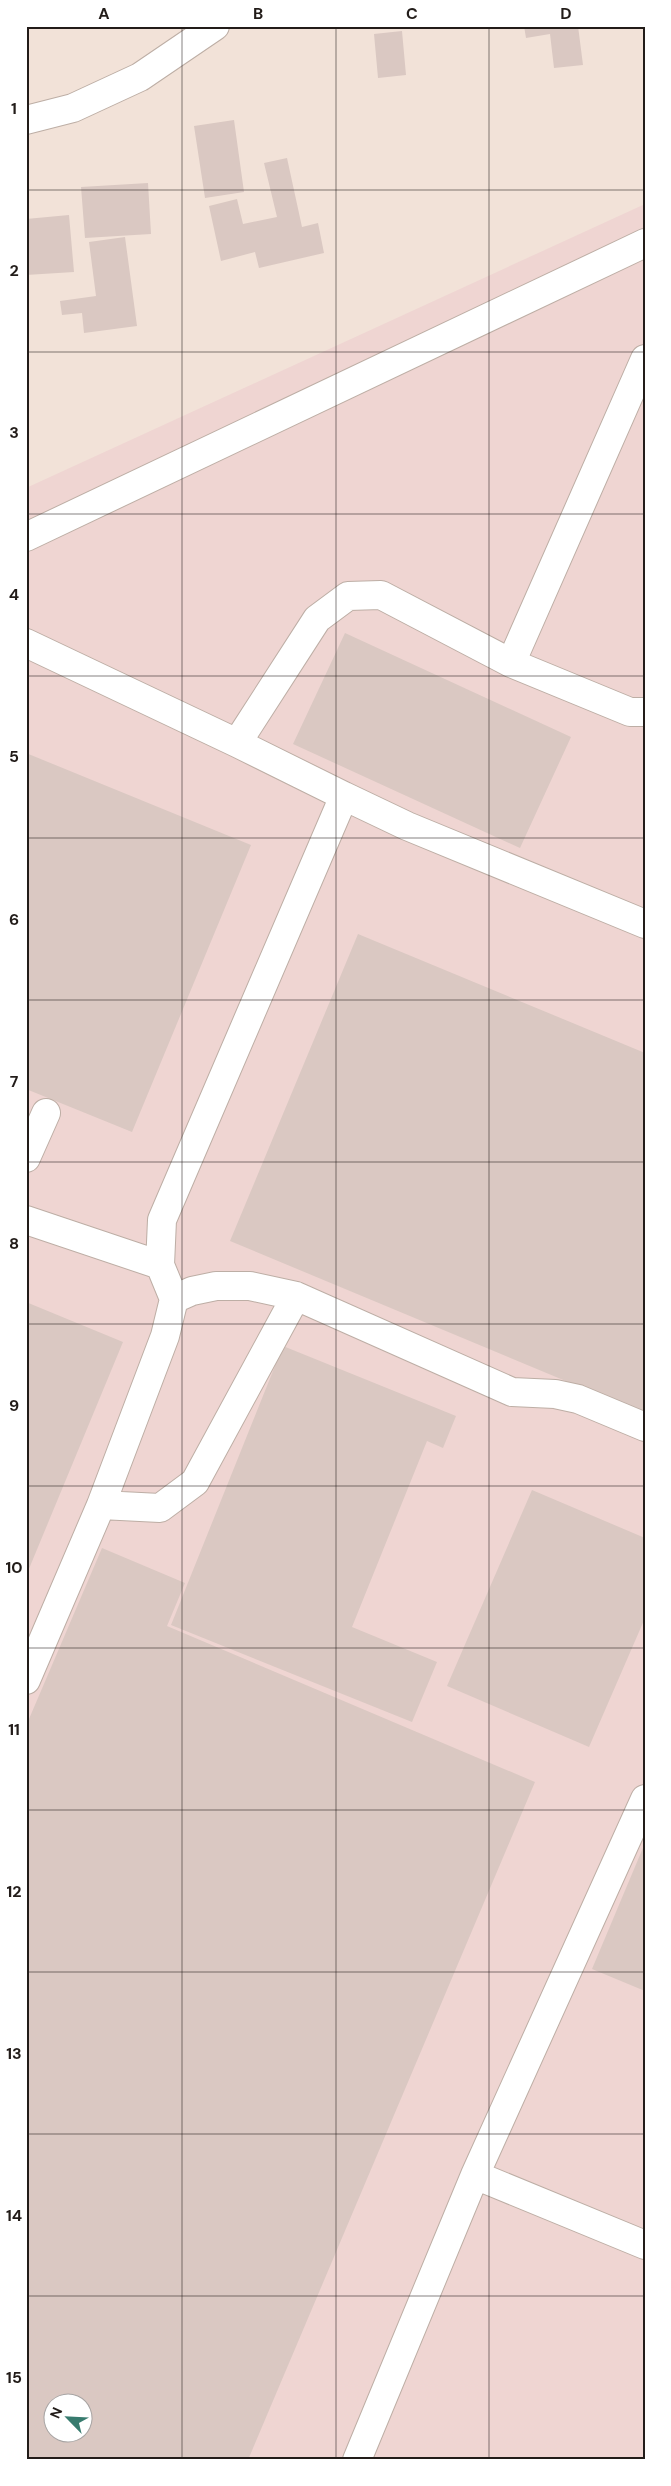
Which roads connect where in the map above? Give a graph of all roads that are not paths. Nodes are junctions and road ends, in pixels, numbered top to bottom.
1 (215, 26) edge
2 (26, 120) edge
3 (645, 243) edge
4 (645, 360) edge
5 (26, 537) edge
6 (26, 643) edge
7 (511, 663) junction
8 (645, 712) edge
9 (237, 743) junction
10 (344, 796) junction
11 (645, 924) edge
12 (46, 1113) dead end
13 (26, 1158) edge
14 (26, 1220) edge
15 (160, 1264) junction
16 (296, 1296) junction
17 (174, 1299) junction
18 (645, 1427) edge
19 (101, 1505) junction
20 (26, 1680) edge
21 (645, 1799) edge
22 (475, 2175) junction
23 (645, 2245) edge
24 (358, 2460) edge

1 - 2 street
3 - 5 street
4 - 7 street
6 - 9 street
7 - 8 street
7 - 9 street
9 - 10 street
10 - 11 street
10 - 15 street
12 - 13 street
14 - 15 street
15 - 17 street
16 - 17 street
16 - 18 street
16 - 19 street
17 - 19 street
19 - 20 street
21 - 22 street
22 - 23 street
22 - 24 street

